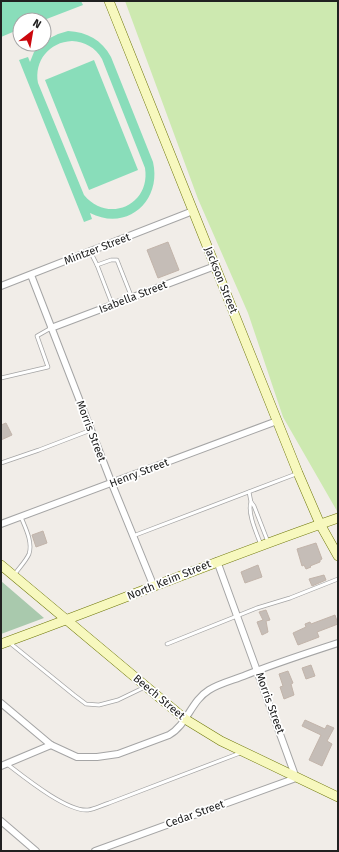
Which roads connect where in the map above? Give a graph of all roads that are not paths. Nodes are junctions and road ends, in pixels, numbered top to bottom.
1 (109, 2) edge
2 (193, 211) junction
3 (90, 252) junction
4 (97, 266) junction
5 (215, 266) junction
6 (31, 275) junction
7 (1, 286) edge
8 (132, 298) junction
9 (112, 305) junction
10 (52, 328) junction
11 (1, 378) edge
12 (277, 421) junction
13 (91, 430) junction
14 (1, 463) edge
15 (298, 473) junction
16 (112, 484) junction
17 (249, 492) junction
18 (251, 502) junction
19 (21, 517) junction
20 (338, 518) edge
21 (2, 522) edge
22 (320, 524) junction
23 (133, 536) junction
24 (265, 545) junction
25 (338, 556) edge
26 (218, 561) junction
27 (1, 565) edge
28 (14, 576) junction
29 (338, 579) edge
30 (154, 587) junction
31 (238, 616) junction
32 (66, 620) junction
33 (338, 642) edge
34 (5, 643) edge
35 (167, 644) dead end
36 (258, 670) junction
37 (146, 687) junction
38 (1, 703) edge
39 (185, 719) junction
40 (51, 745) junction
41 (244, 752) junction
42 (3, 765) edge
43 (296, 778) junction
44 (338, 797) edge
45 (1, 821) edge
46 (36, 851) edge
47 (95, 851) edge

1 - 2 street, Jackson Street
2 - 3 street, Mintzer Street
2 - 5 street, Jackson Street
3 - 4 lane
3 - 6 street, Mintzer Street
4 - 8 lane
4 - 9 lane
5 - 8 street, Isabella Street
5 - 12 street, Jackson Street
6 - 7 street, Mintzer Street
6 - 10 street, Morris Street
8 - 9 street, Isabella Street
9 - 10 street, Isabella Street
10 - 11 lane
10 - 13 street, Morris Street
12 - 15 street, Jackson Street
12 - 16 street, Henry Street
13 - 14 lane
13 - 16 street, Morris Street
15 - 17 lane
15 - 22 street, Jackson Street
16 - 19 street, Henry Street
16 - 23 street, Morris Street
17 - 18 lane
17 - 23 lane
18 - 24 lane
18 - 24 lane
19 - 21 street, Henry Street
19 - 28 lane
20 - 22 street, North Keim Street
22 - 24 street, North Keim Street
22 - 25 street, Jackson Street
23 - 30 street, Morris Street
24 - 26 street, North Keim Street
26 - 30 street, North Keim Street
26 - 31 street, Morris Street
27 - 28 street, Beech Street
28 - 32 street, Beech Street
29 - 31 lane
30 - 32 street, North Keim Street
31 - 35 lane
31 - 36 street, Morris Street
32 - 34 street, North Keim Street
32 - 37 street, Beech Street
33 - 36 street
34 - 37 lane
36 - 39 street
36 - 43 street, Morris Street
37 - 39 street, Beech Street
38 - 40 street
39 - 40 street
39 - 41 street, Beech Street
40 - 42 street
41 - 42 lane
41 - 43 street, Beech Street
43 - 44 street, Beech Street
43 - 47 street, Cedar Street
45 - 46 street

